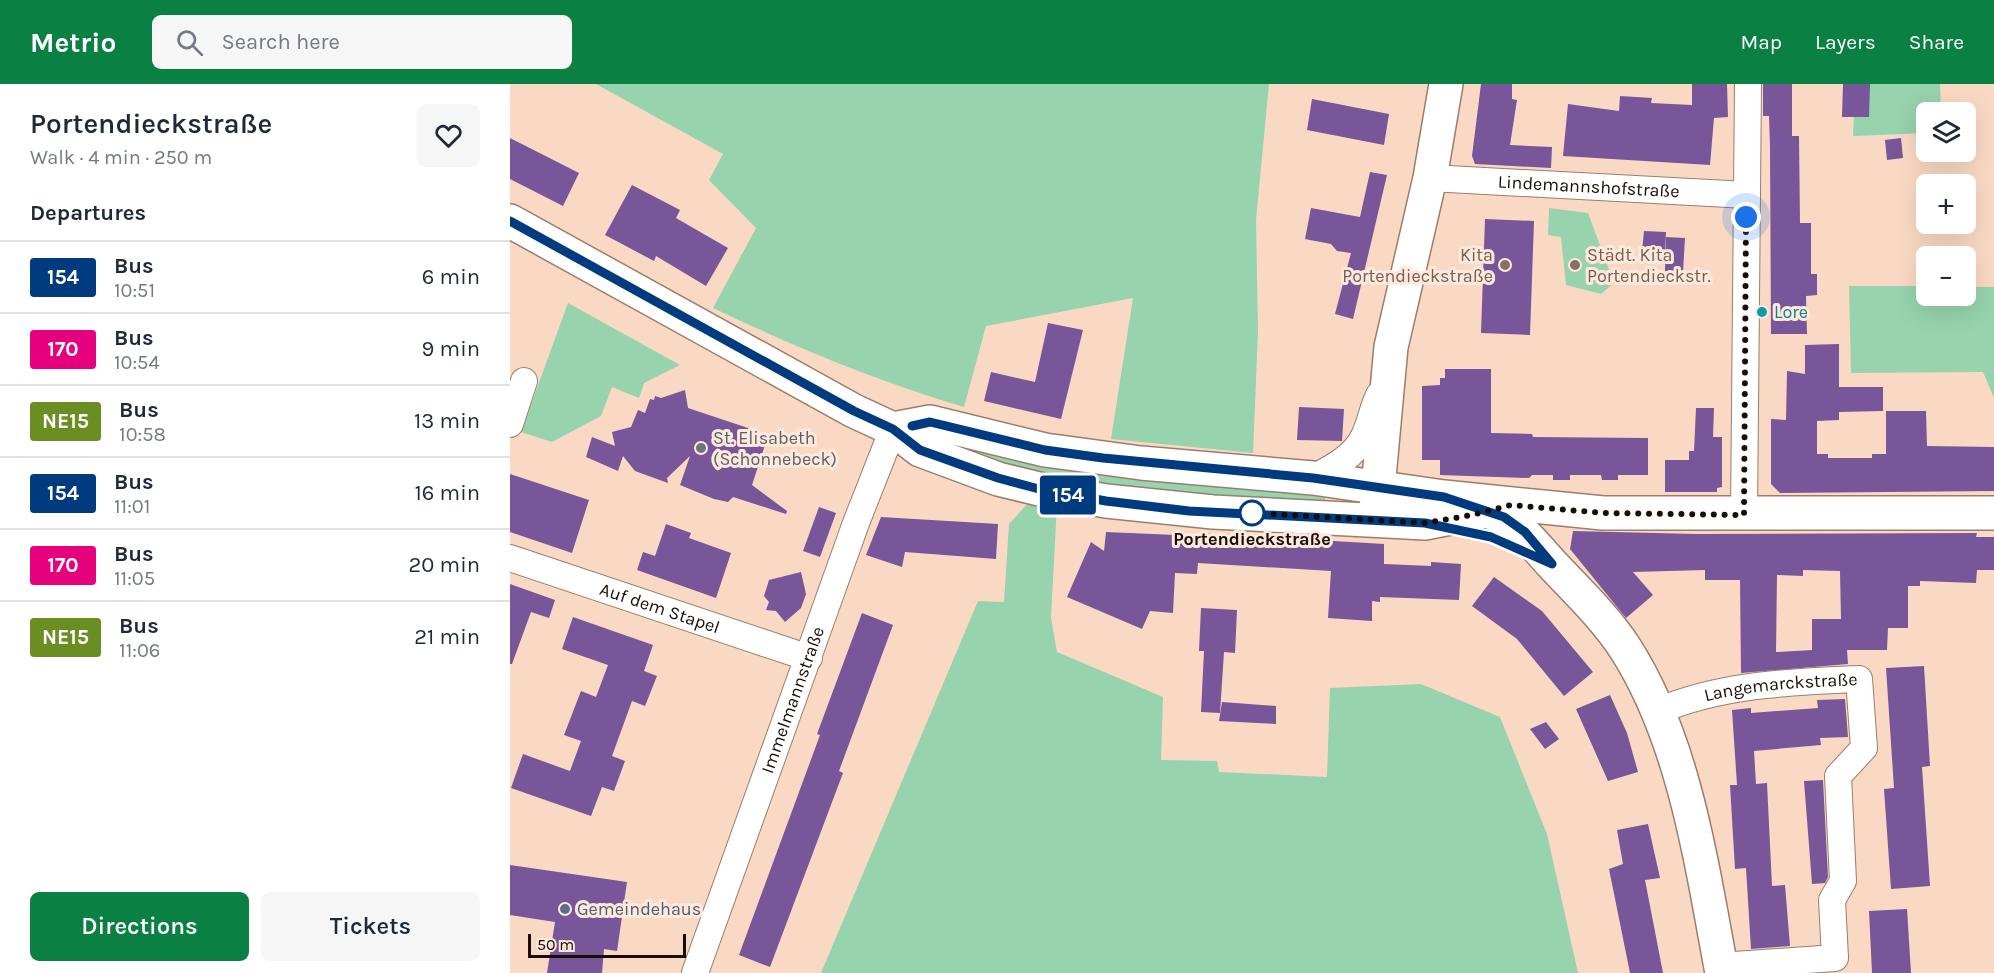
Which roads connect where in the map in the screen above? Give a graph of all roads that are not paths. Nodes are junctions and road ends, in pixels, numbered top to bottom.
1 (1446, 84) edge
2 (1748, 84) edge
3 (1430, 178) junction
4 (1747, 195) junction
5 (510, 221) edge
6 (524, 381) dead end
7 (1386, 382) junction
8 (510, 424) edge
9 (893, 429) junction
10 (1313, 478) junction
11 (1378, 487) junction
12 (1498, 508) junction
13 (1994, 513) edge
14 (1744, 515) junction
15 (1376, 520) junction
16 (1425, 523) junction
17 (510, 558) edge
18 (1552, 564) junction
19 (809, 658) junction
20 (1658, 711) junction
21 (1721, 970) edge
22 (695, 973) edge

1 - 3 street
2 - 4 street
3 - 4 street, Lindemannshofstraße
3 - 7 street
4 - 14 street
5 - 9 street
6 - 8 street
7 - 10 street
7 - 11 street
9 - 10 street, Langemarckstraße
9 - 15 street
9 - 19 street, Immelmannstraße
10 - 11 street, Langemarckstraße
11 - 12 street, Langemarckstraße
11 - 15 street
12 - 14 street
12 - 16 street
12 - 18 street, Langemarckstraße
13 - 14 street
15 - 16 street
16 - 18 street, Langemarckstraße
17 - 19 street, Auf dem Stapel
18 - 20 street, Langemarckstraße
19 - 22 street, Immelmannstraße
20 - 21 street, Langemarckstraße
20 - 21 street, Langemarckstraße

